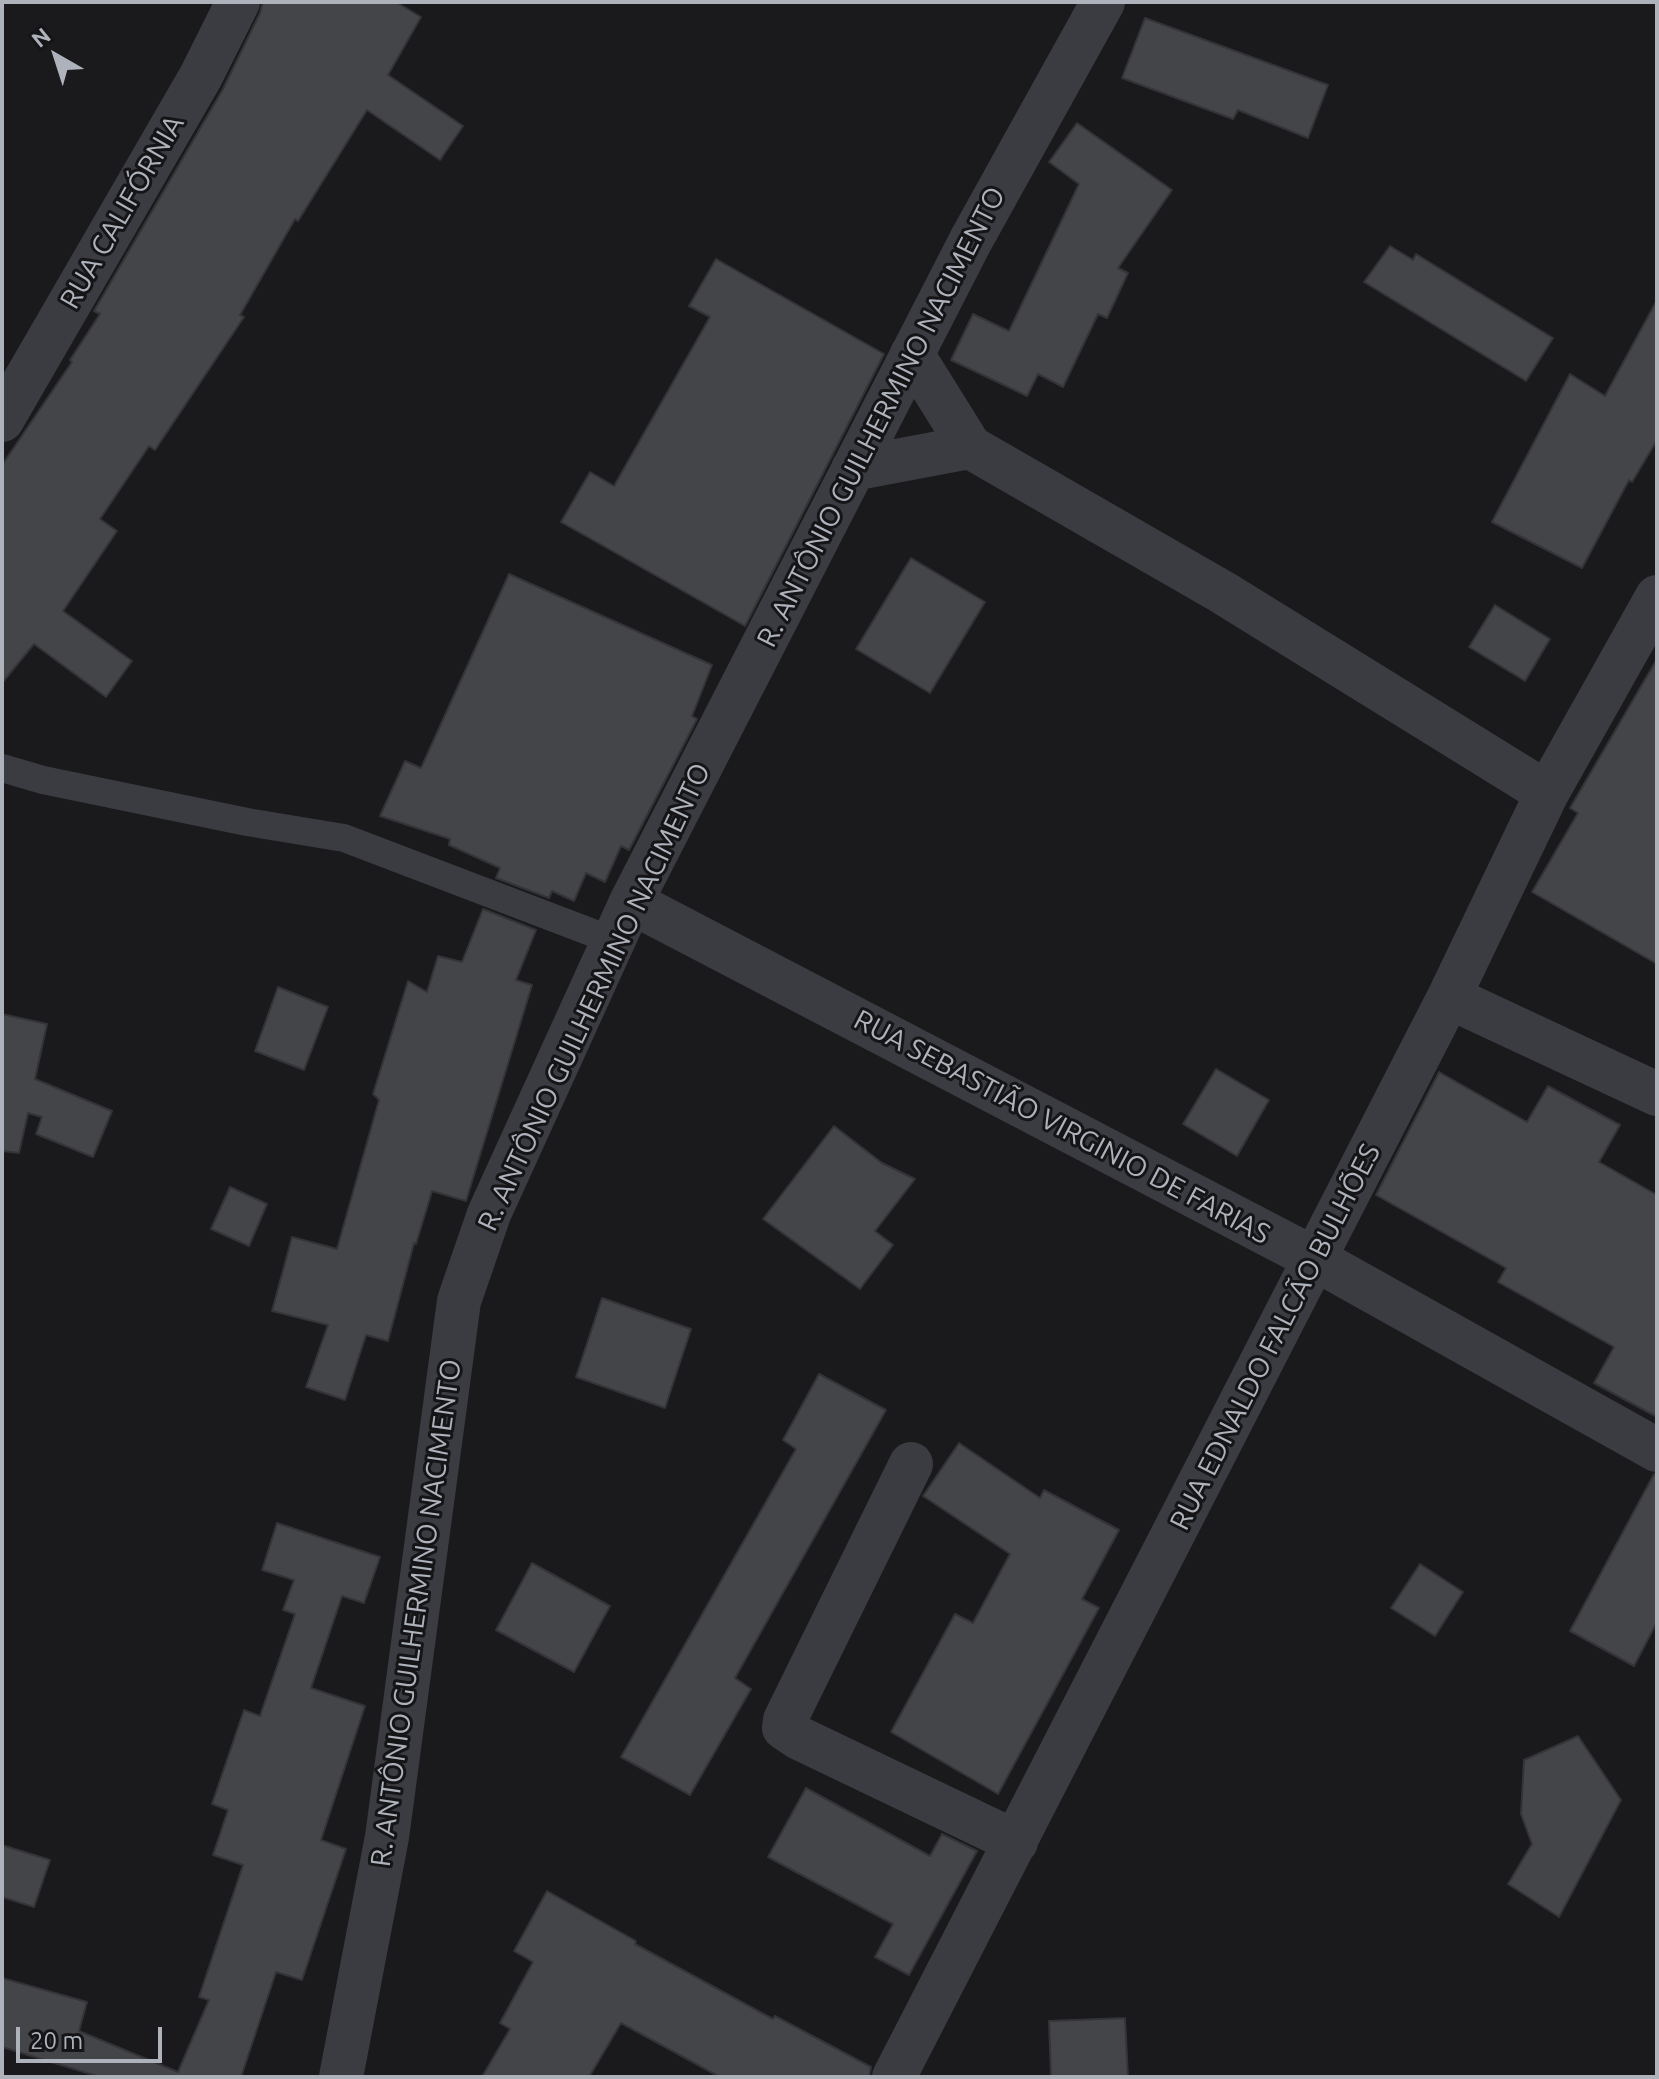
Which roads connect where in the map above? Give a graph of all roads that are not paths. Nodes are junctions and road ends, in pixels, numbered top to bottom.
1 (238, 2) edge
2 (1103, 2) edge
3 (912, 354) junction
4 (2, 420) edge
5 (970, 447) junction
6 (853, 469) junction
7 (1657, 597) edge
8 (2, 768) edge
9 (1547, 793) junction
10 (623, 921) junction
11 (1449, 997) junction
12 (1657, 1094) edge
13 (1315, 1259) junction
14 (1657, 1450) edge
15 (911, 1464) dead end
16 (1016, 1842) junction
17 (341, 2077) edge
18 (894, 2077) edge

1 - 4 street, RUA CALIFÓRNIA
2 - 3 street, R. ANTÔNIO GUILHERMINO NACIMENTO
3 - 5 street
3 - 6 street, R. ANTÔNIO GUILHERMINO NACIMENTO
5 - 6 street
5 - 9 street
6 - 10 street, R. ANTÔNIO GUILHERMINO NACIMENTO
7 - 9 street, RUA EDNALDO FALCÃO BULHÕES
8 - 10 lane, RUA SEBASTIÃO VIRGINIO DE FARIAS
9 - 11 street, RUA EDNALDO FALCÃO BULHÕES
10 - 13 street, RUA SEBASTIÃO VIRGINIO DE FARIAS
10 - 17 street, R. ANTÔNIO GUILHERMINO NACIMENTO
11 - 12 street
11 - 13 street, RUA EDNALDO FALCÃO BULHÕES
13 - 14 street, RUA SEBASTIÃO VIRGINIO DE FARIAS
13 - 16 street, RUA EDNALDO FALCÃO BULHÕES
15 - 16 street
16 - 18 street, RUA EDNALDO FALCÃO BULHÕES

